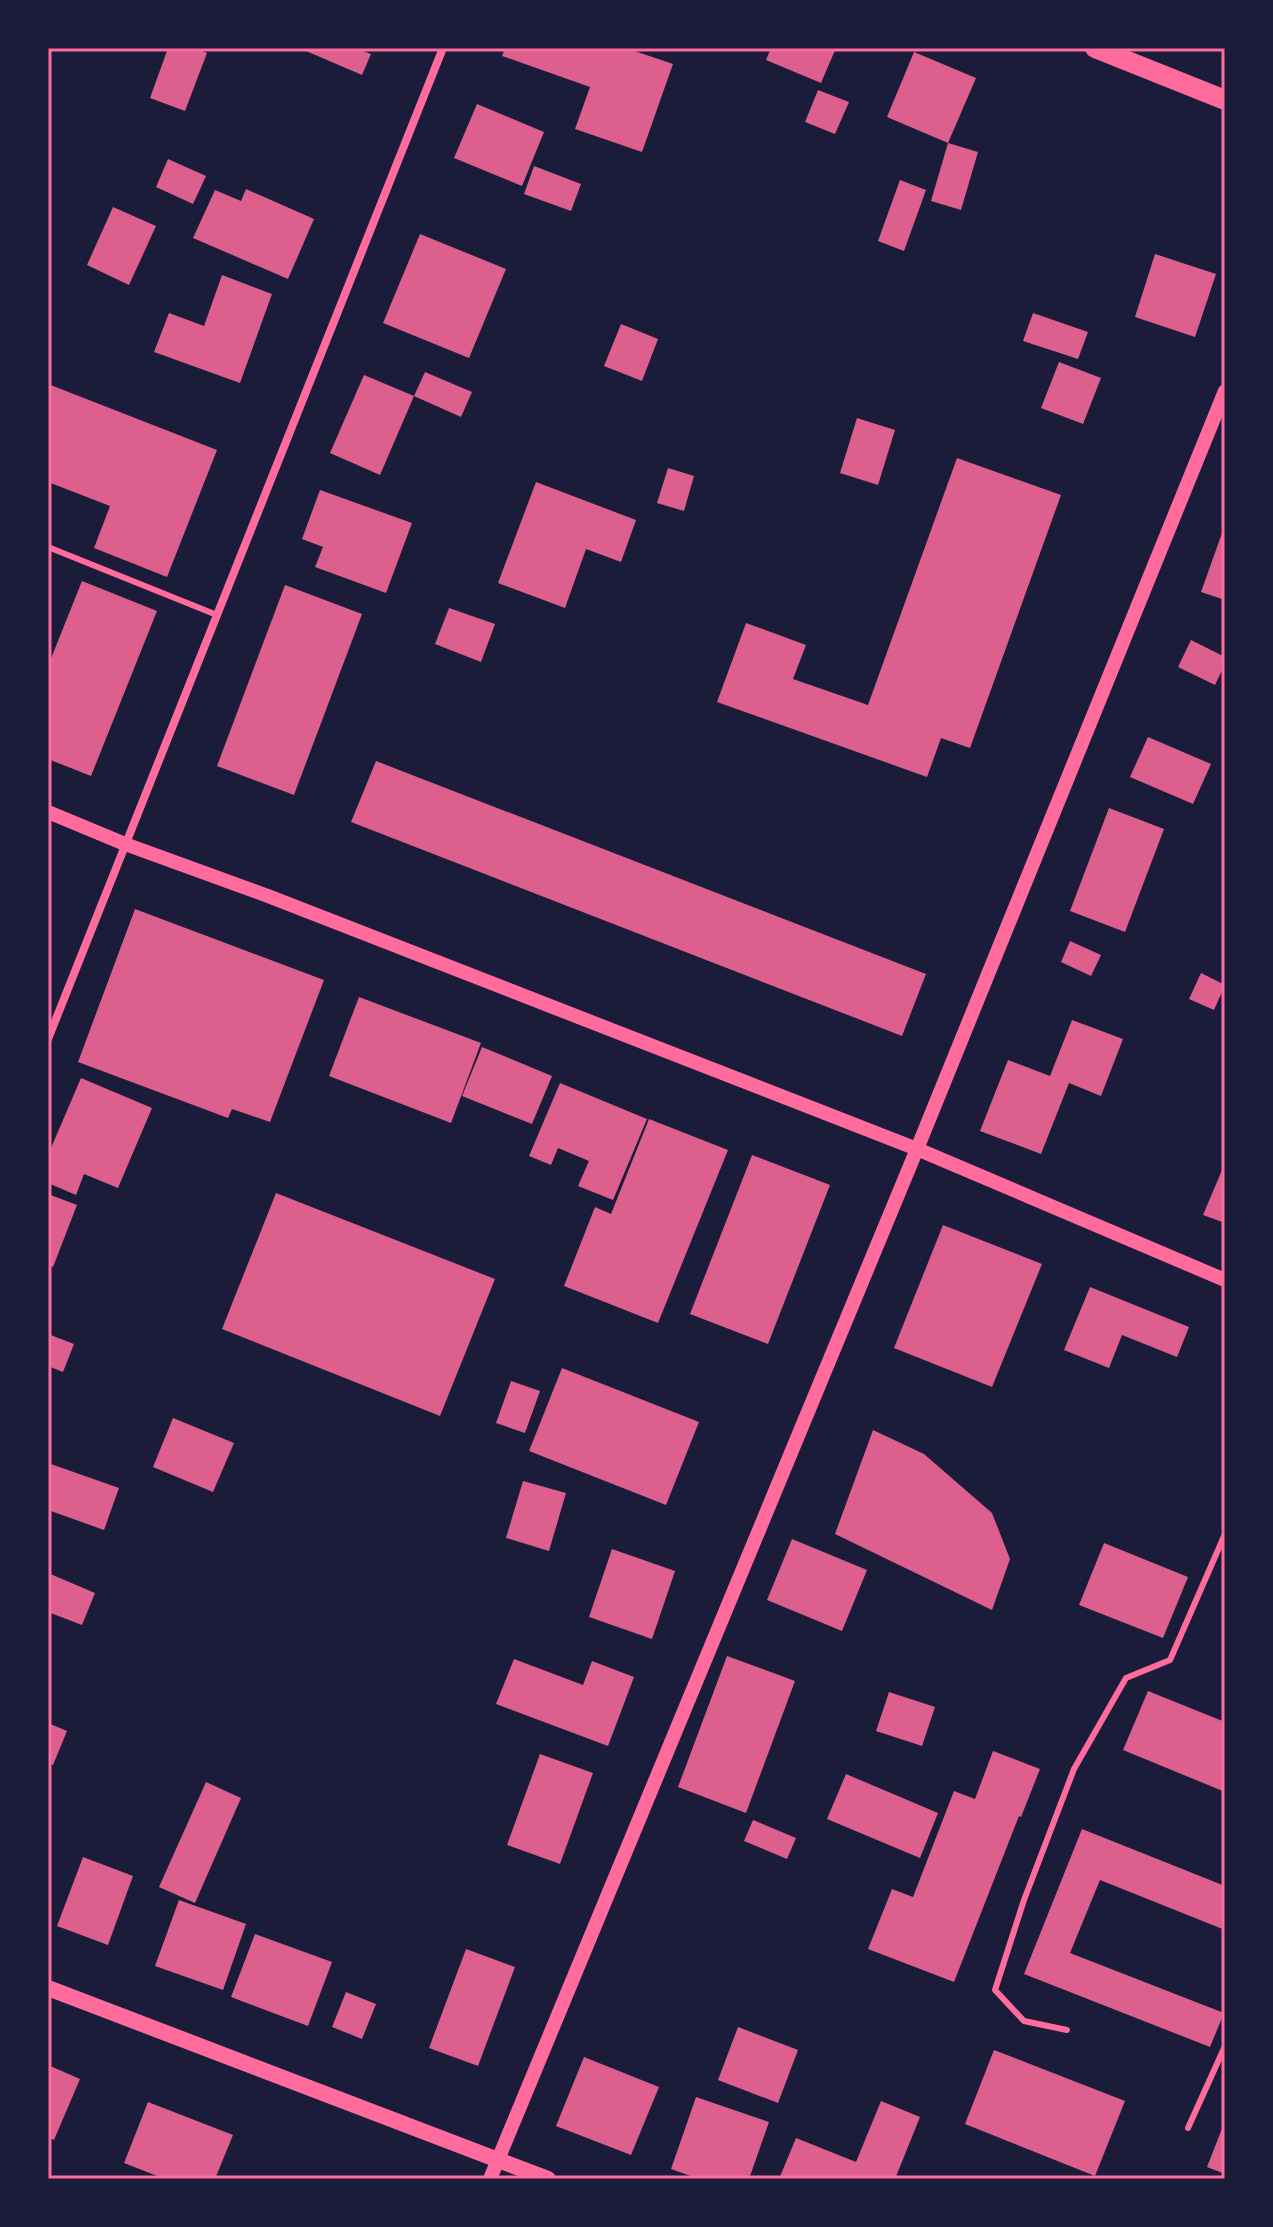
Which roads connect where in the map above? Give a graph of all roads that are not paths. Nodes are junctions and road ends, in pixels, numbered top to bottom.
1 (443, 48) edge
2 (1095, 48) edge
3 (1225, 100) edge
4 (1225, 391) edge
5 (48, 547) edge
6 (217, 615) junction
7 (48, 812) edge
8 (125, 844) junction
9 (48, 1039) edge
10 (917, 1149) junction
11 (1225, 1280) edge
12 (1225, 1534) edge
13 (48, 1988) edge
14 (1067, 2030) dead end
15 (1225, 2046) edge
16 (1188, 2128) dead end
17 (498, 2159) junction
18 (490, 2179) edge
19 (548, 2179) edge

1 - 6 street
2 - 3 main road
4 - 10 street
5 - 6 lane
6 - 8 street
7 - 8 street
8 - 9 street
8 - 10 street
10 - 11 street
10 - 17 street
12 - 14 lane
13 - 17 main road
15 - 16 lane
17 - 18 street
17 - 19 main road

